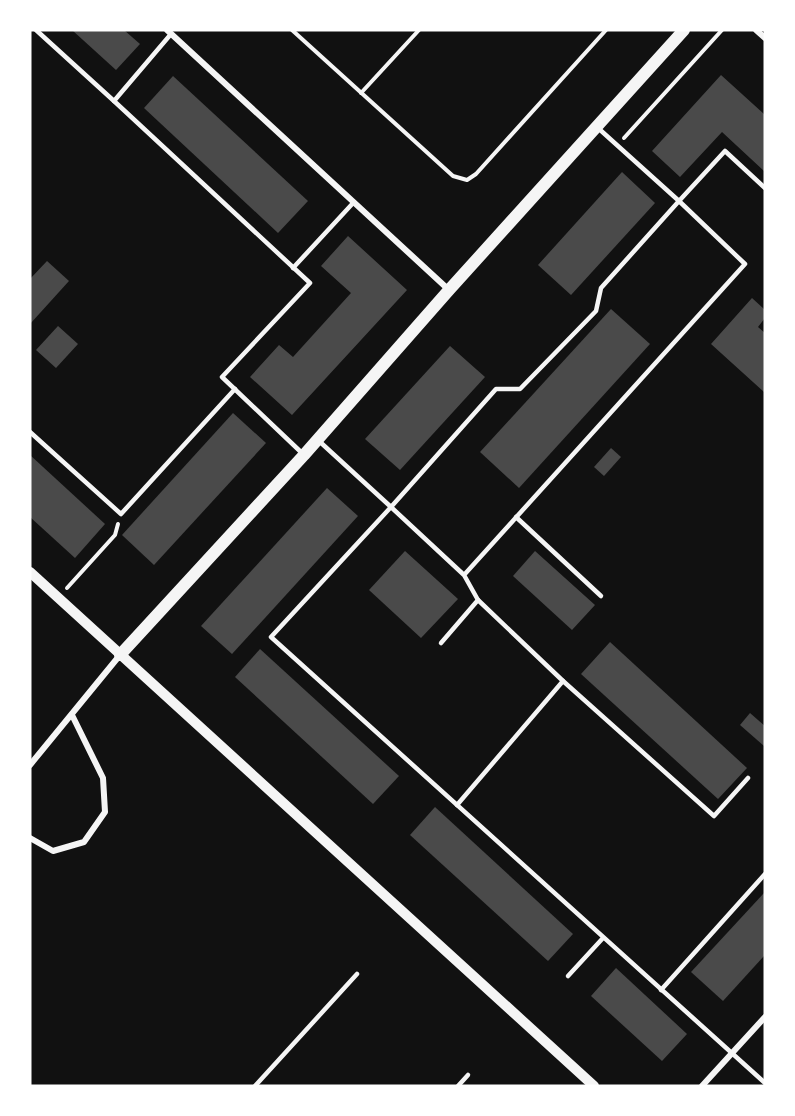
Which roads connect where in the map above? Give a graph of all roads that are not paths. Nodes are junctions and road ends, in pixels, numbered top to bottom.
1 (36, 30) edge
2 (684, 30) edge
3 (756, 30) edge
4 (169, 32) edge
5 (765, 38) edge
6 (114, 101) junction
7 (596, 126) junction
8 (765, 188) edge
9 (679, 201) junction
10 (354, 202) junction
11 (293, 268) junction
12 (449, 290) junction
13 (236, 389) junction
14 (30, 432) edge
15 (317, 439) junction
16 (304, 455) junction
17 (391, 507) junction
18 (516, 518) junction
19 (30, 572) edge
20 (464, 575) junction
21 (601, 596) dead end
22 (478, 600) junction
23 (441, 643) dead end
24 (120, 655) junction
25 (563, 681) junction
26 (72, 714) junction
27 (30, 765) edge
28 (747, 778) dead end
29 (457, 805) junction
30 (30, 838) edge
31 (765, 874) edge
32 (603, 938) junction
33 (357, 974) dead end
34 (568, 976) dead end
35 (661, 990) junction
36 (765, 1017) edge
37 (731, 1054) junction
38 (468, 1075) dead end
39 (765, 1083) edge
40 (255, 1086) edge
41 (458, 1086) edge
42 (594, 1086) edge
43 (702, 1086) edge

1 - 6 lane
2 - 7 main road
3 - 5 street
4 - 6 lane
4 - 10 street
6 - 11 lane
7 - 9 lane
7 - 12 main road
8 - 9 lane
9 - 17 lane
9 - 18 lane
10 - 11 lane
10 - 12 street
11 - 13 lane
12 - 15 main road
13 - 14 lane
13 - 16 lane
15 - 16 main road
15 - 17 lane
16 - 24 main road
17 - 20 lane
17 - 29 lane
18 - 20 lane
18 - 21 lane
19 - 24 street
20 - 22 lane
22 - 23 lane
22 - 25 lane
24 - 26 street
24 - 42 street
25 - 28 lane
25 - 29 lane
26 - 27 street
26 - 30 street
29 - 32 lane
31 - 35 lane
32 - 34 lane
32 - 35 lane
33 - 40 lane
35 - 37 lane
36 - 37 street
37 - 39 lane
37 - 43 street
38 - 41 lane

